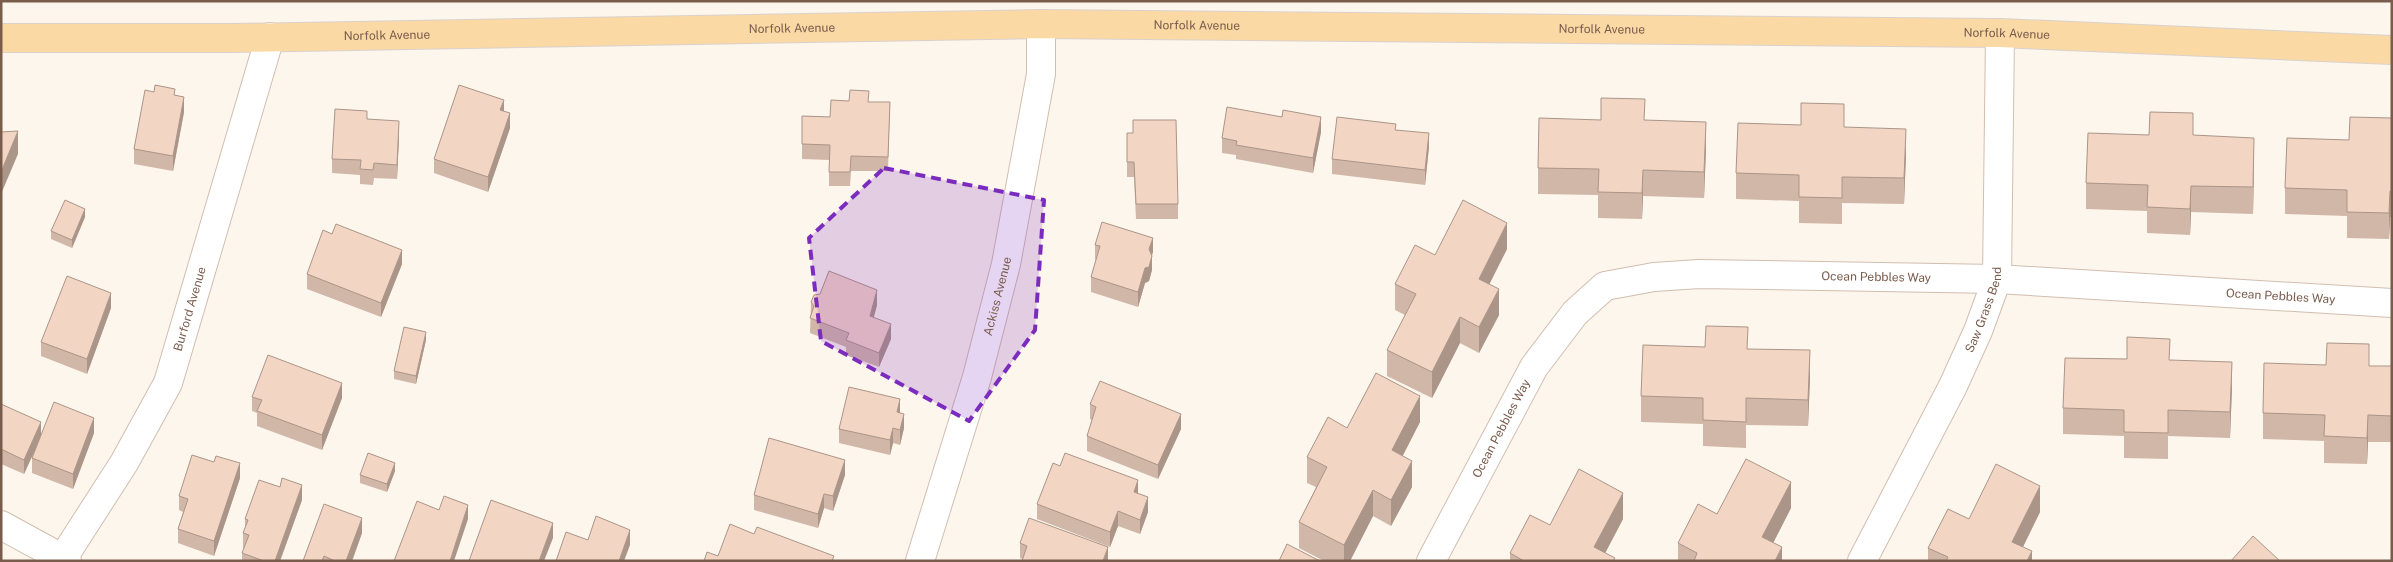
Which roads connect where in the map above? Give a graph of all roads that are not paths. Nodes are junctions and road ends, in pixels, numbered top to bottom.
1 (1041, 24) junction
2 (2000, 32) junction
3 (270, 37) junction
4 (1, 38) edge
5 (2392, 50) edge
6 (1997, 279) junction
7 (2392, 303) edge
8 (1, 525) edge
9 (64, 560) edge
10 (920, 561) edge
11 (1431, 561) edge
12 (1862, 561) edge

1 - 2 main road, Norfolk Avenue
1 - 3 main road, Norfolk Avenue
1 - 10 street, Ackiss Avenue
2 - 5 main road, Norfolk Avenue
2 - 6 street, Saw Grass Bend
3 - 4 main road, Norfolk Avenue
3 - 9 street, Burford Avenue
6 - 7 street, Ocean Pebbles Way
6 - 11 street, Ocean Pebbles Way
6 - 12 street, Saw Grass Bend
8 - 9 street

